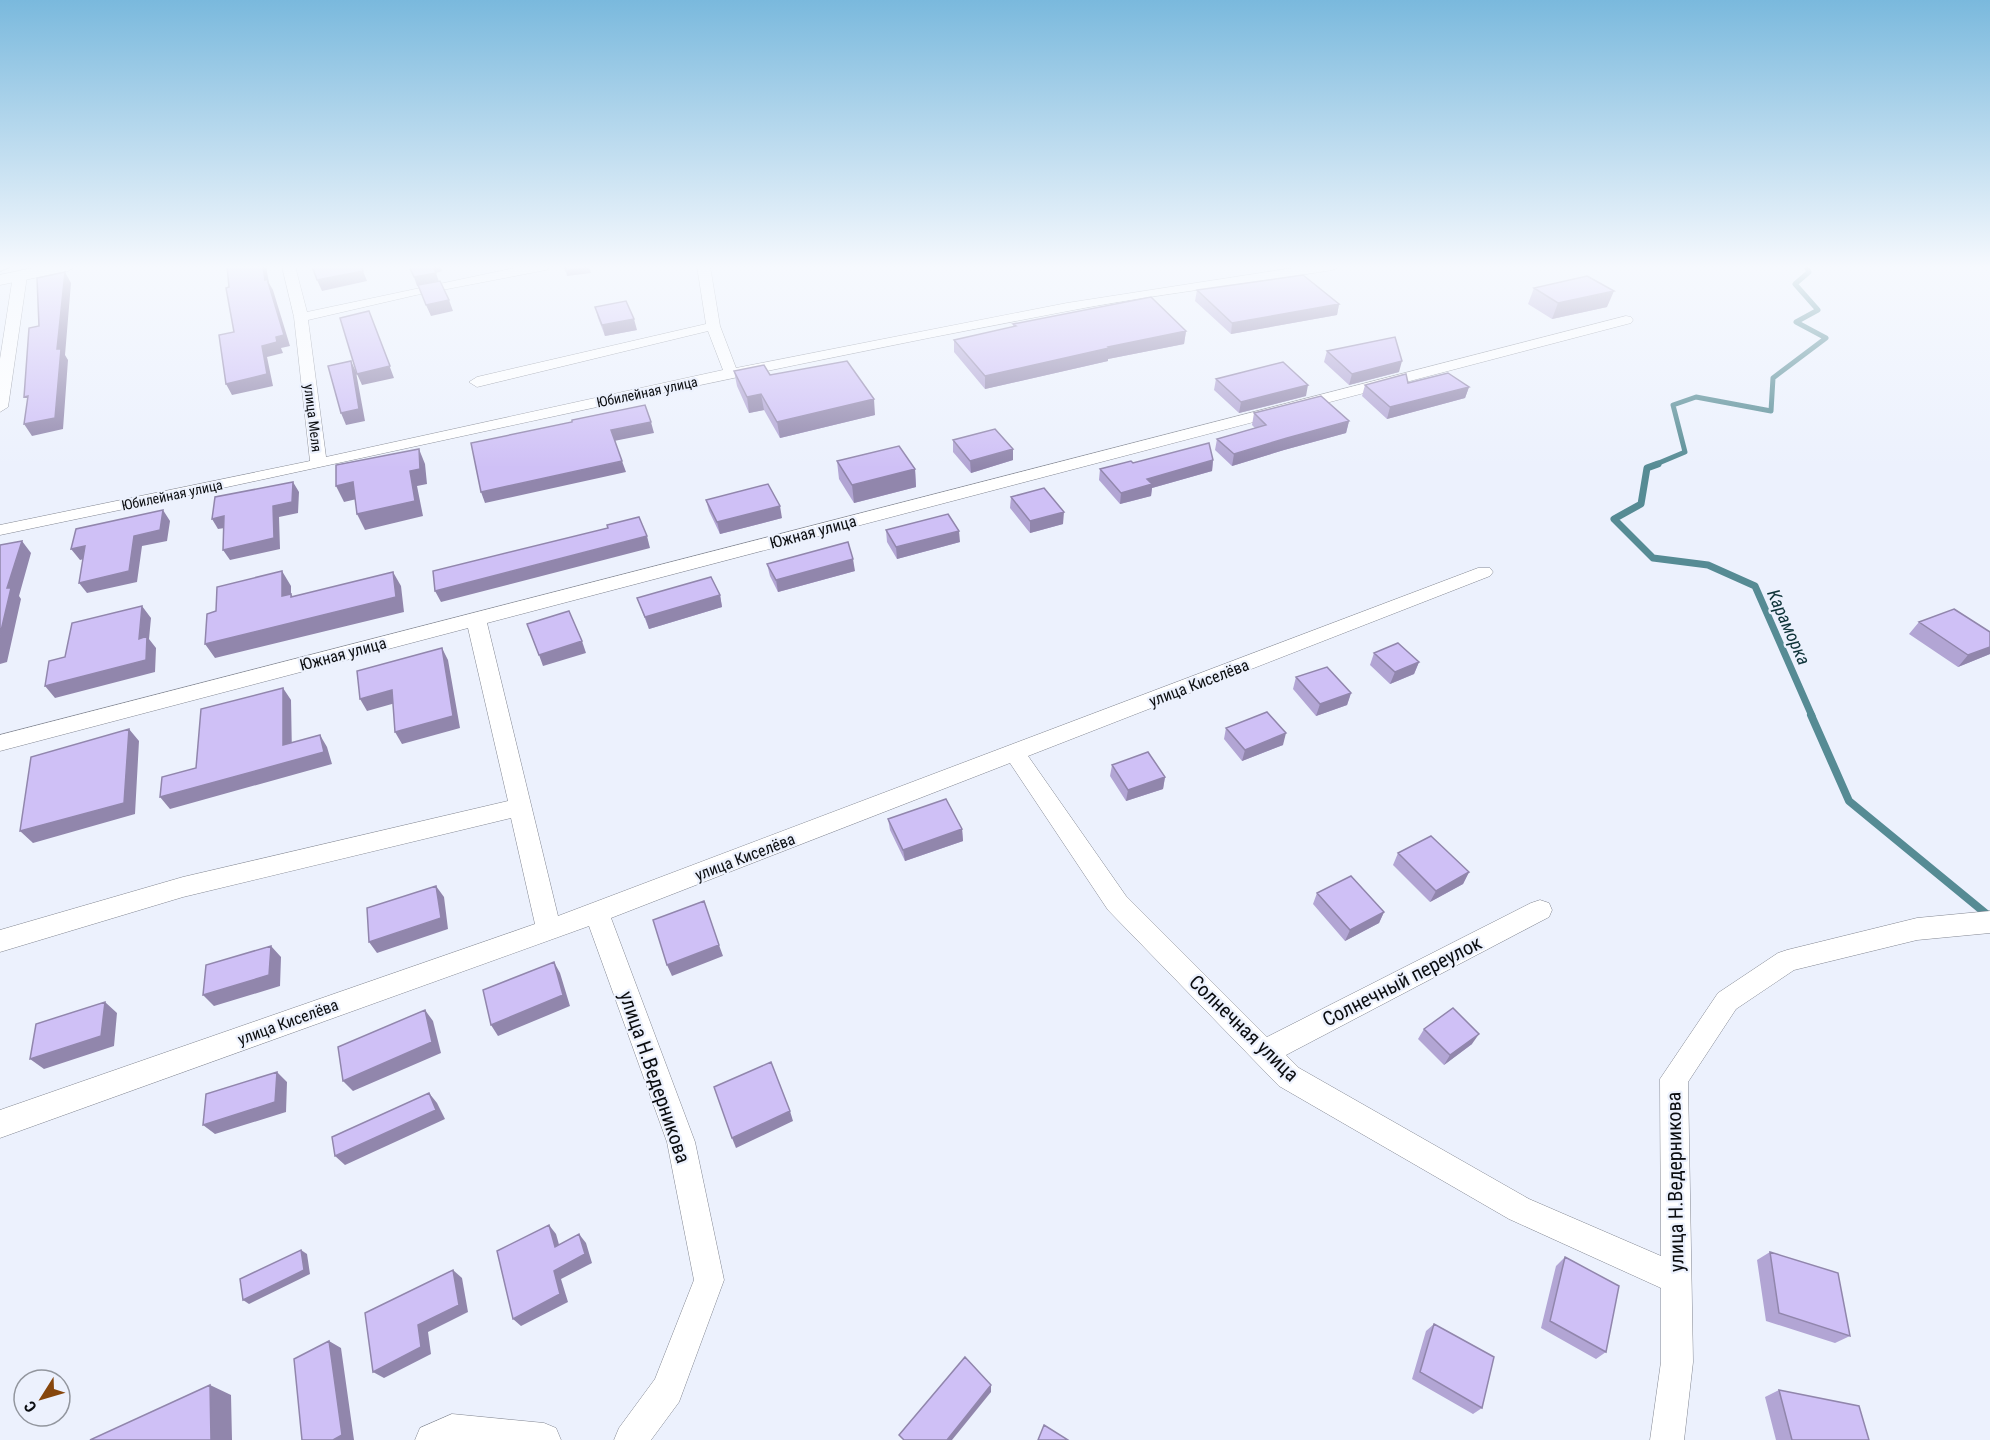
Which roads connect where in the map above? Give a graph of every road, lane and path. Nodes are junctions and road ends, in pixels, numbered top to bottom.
1 (8, 333) edge
2 (303, 333) edge
3 (683, 333) edge
4 (716, 333) edge
5 (934, 333) edge
6 (1575, 333) edge
7 (731, 373) junction
8 (477, 382) dead end
9 (0, 407) edge
10 (319, 464) junction
11 (0, 530) edge
12 (1484, 572) dead end
13 (476, 619) junction
14 (0, 743) edge
15 (1015, 754) junction
16 (520, 807) junction
17 (1540, 910) dead end
18 (597, 913) junction
19 (1990, 922) edge
20 (549, 930) junction
21 (0, 941) edge
22 (1265, 1052) junction
23 (0, 1124) edge
24 (1676, 1279) junction
25 (432, 1440) edge
26 (544, 1440) edge
27 (631, 1440) edge
28 (1667, 1440) edge

1 - 9 street
2 - 10 street, улица Меля
3 - 8 street
4 - 7 street
5 - 7 street, Юбилейная улица
6 - 13 street, Южная улица
7 - 10 street, Юбилейная улица
10 - 11 street, Юбилейная улица
12 - 15 street, улица Киселёва
13 - 14 street, Южная улица
13 - 16 street
15 - 18 street, улица Киселёва
15 - 22 street, Солнечная улица
16 - 20 street
16 - 21 street
17 - 22 street, Солнечный переулок
18 - 20 street, улица Киселёва
18 - 27 street, улица Н.Ведерникова
19 - 24 street, улица Н.Ведерникова
20 - 23 street, улица Киселёва
22 - 24 street, Солнечная улица
24 - 28 street, улица Н.Ведерникова
25 - 26 street

